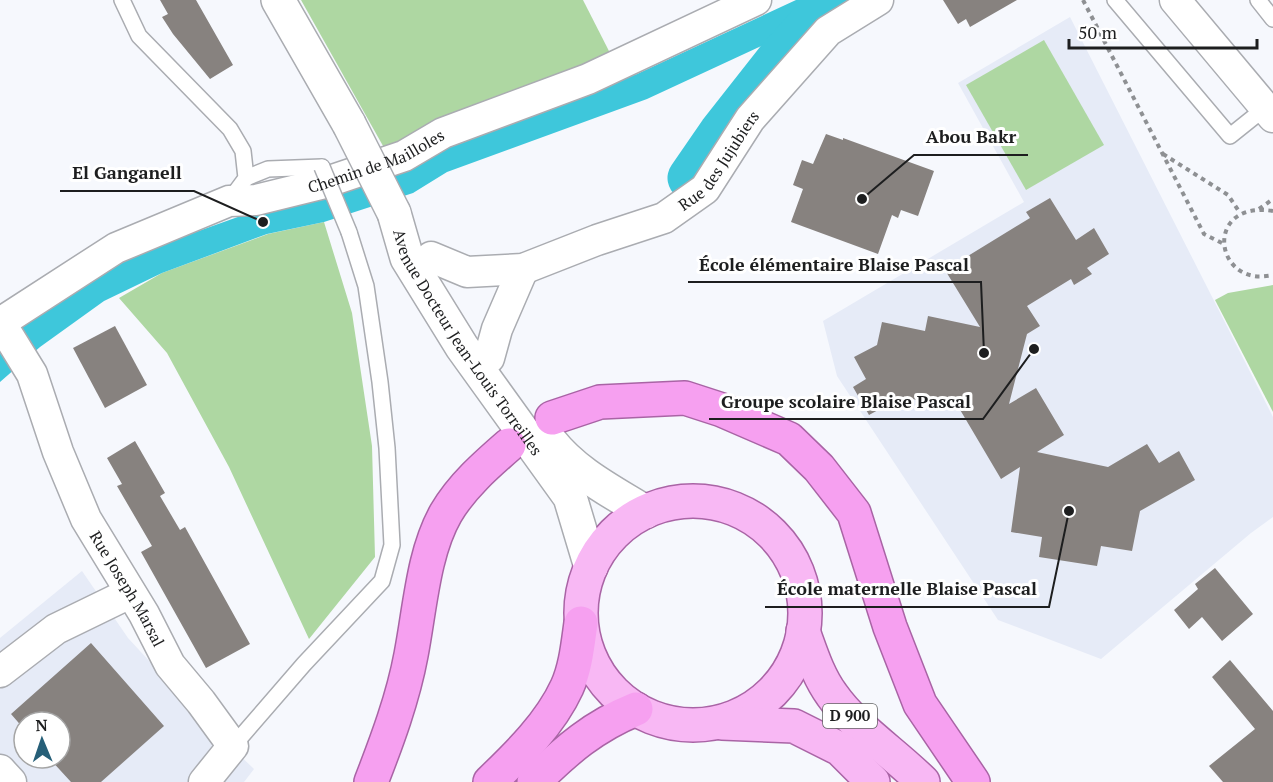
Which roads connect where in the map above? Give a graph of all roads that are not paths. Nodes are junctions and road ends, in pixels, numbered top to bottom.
1 (122, 0) edge
2 (278, 0) edge
3 (756, 0) edge
4 (878, 0) edge
5 (1115, 0) edge
6 (1175, 0) edge
7 (1258, 0) edge
8 (1273, 19) edge
9 (1269, 112) edge
10 (238, 189) junction
11 (394, 213) junction
12 (431, 257) junction
13 (523, 269) junction
14 (2, 325) edge
15 (489, 358) junction
16 (552, 418) dead end
17 (508, 445) dead end
18 (556, 462) junction
19 (645, 512) junction
20 (591, 567) junction
21 (130, 593) junction
22 (581, 623) junction
23 (803, 631) junction
24 (0, 672) edge
25 (636, 709) junction
26 (714, 723) junction
27 (233, 746) junction
28 (0, 770) edge
29 (11, 782) edge
30 (204, 782) edge
31 (370, 782) edge
32 (490, 782) edge
33 (534, 782) edge
34 (873, 782) edge
35 (923, 782) edge
36 (974, 782) edge

1 - 10 lane
2 - 11 main road, Avenue Docteur Jean-Louis Torreilles, bridge
3 - 10 street, Chemin de Mailloles
4 - 13 street, Rue des Jujubiers
5 - 9 lane
6 - 9 street
7 - 8 lane
10 - 14 street, Chemin de Mailloles
10 - 27 lane, bridge
11 - 12 main road, Avenue Docteur Jean-Louis Torreilles
11 - 18 main road, Avenue Docteur Jean-Louis Torreilles
12 - 13 street, Rue des Jujubiers
12 - 15 main road, Avenue Docteur Jean-Louis Torreilles
13 - 15 street
14 - 21 street, Rue Joseph Marsal
15 - 18 main road, Avenue Docteur Jean-Louis Torreilles
16 - 36 highway
17 - 31 highway
18 - 19 main road
18 - 20 main road
19 - 20 main road
19 - 23 main road
20 - 22 main road
21 - 24 street
21 - 27 street, Rue Joseph Marsal
22 - 25 main road
22 - 32 highway
23 - 26 main road
23 - 35 main road, D 900
25 - 26 main road
25 - 33 highway
26 - 34 main road, D 900
27 - 30 street
28 - 29 street

